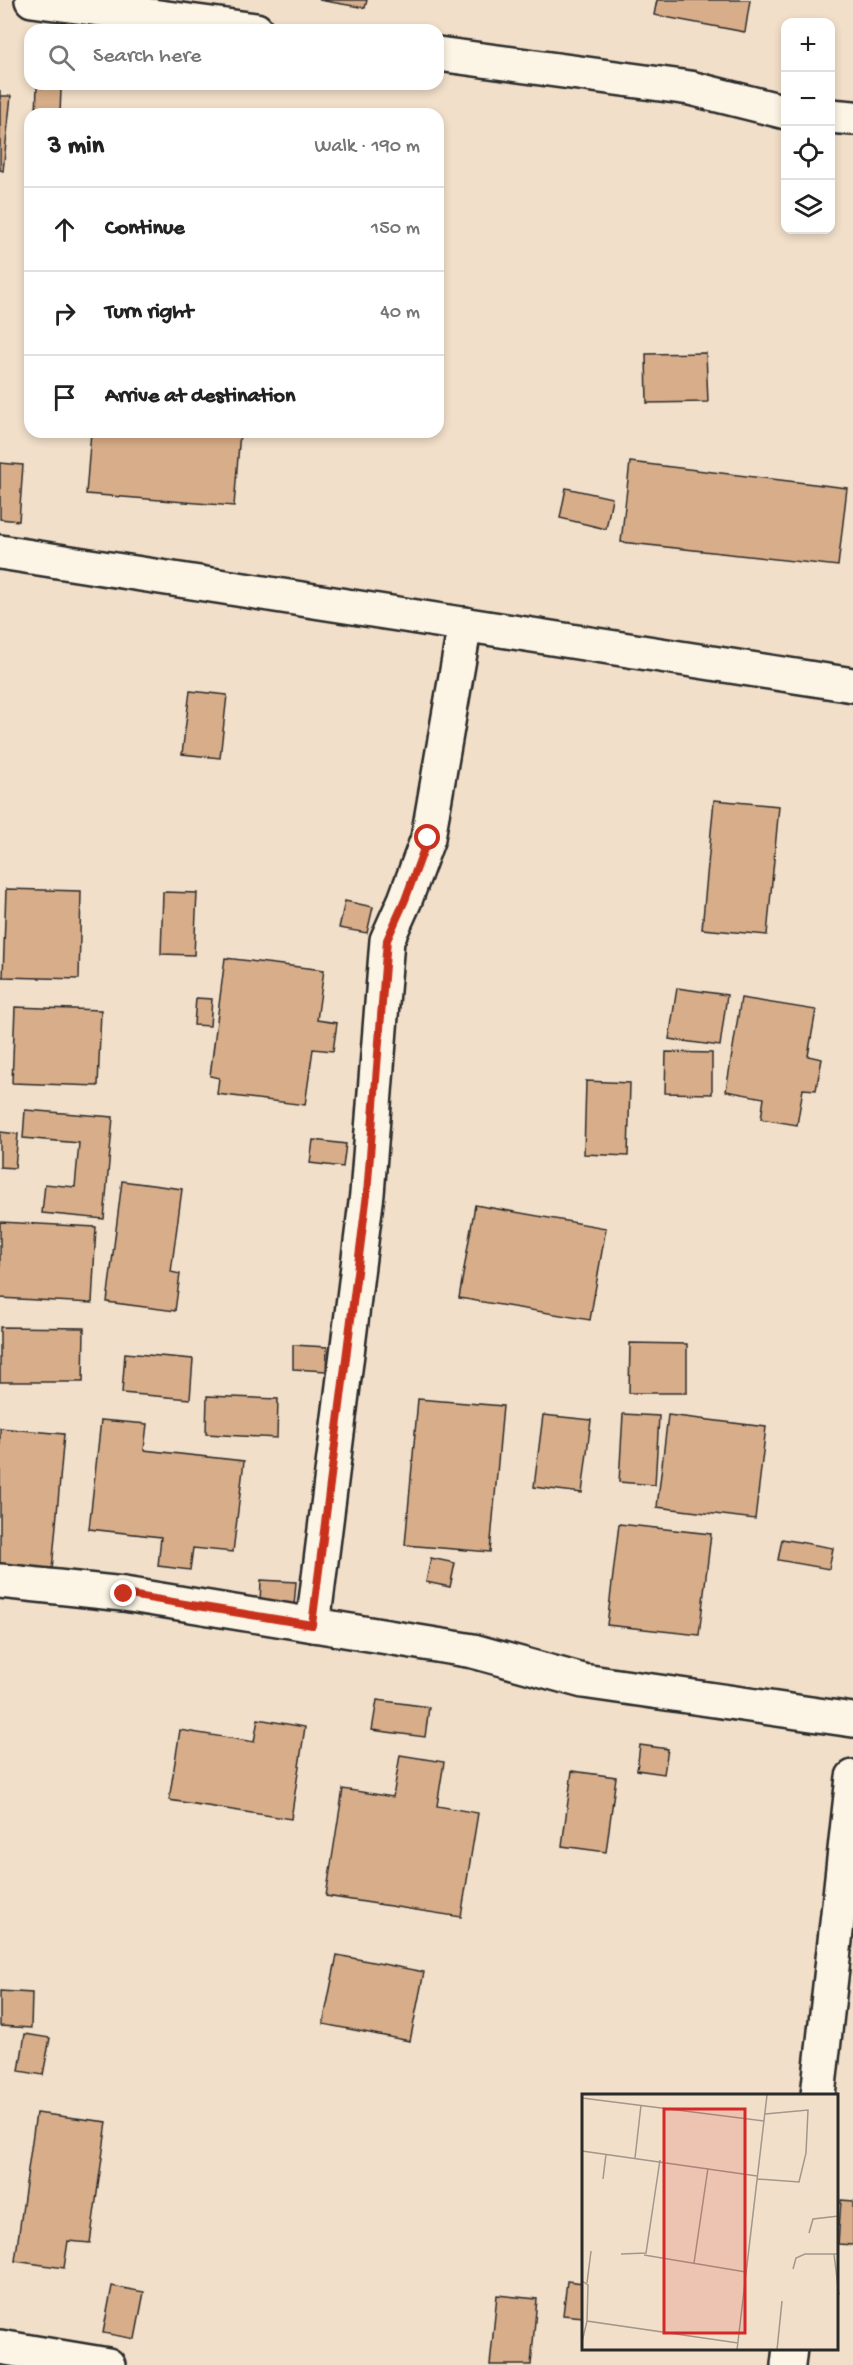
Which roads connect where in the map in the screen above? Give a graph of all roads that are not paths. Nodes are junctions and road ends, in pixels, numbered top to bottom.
1 (32, 0) edge
2 (211, 24) edge
3 (444, 55) edge
4 (781, 111) edge
5 (835, 116) edge
6 (853, 118) edge
7 (0, 552) edge
8 (465, 624) junction
9 (853, 685) edge
10 (0, 1581) edge
11 (312, 1625) junction
12 (853, 1720) edge
13 (853, 1777) edge
14 (818, 2094) edge
15 (0, 2346) edge
16 (790, 2350) edge
17 (108, 2365) edge
18 (788, 2365) edge

1 - 2 street
3 - 4 street
5 - 6 street
7 - 8 street
8 - 9 street
8 - 11 street
10 - 11 street
11 - 12 street
13 - 14 street
15 - 17 street
16 - 18 street

